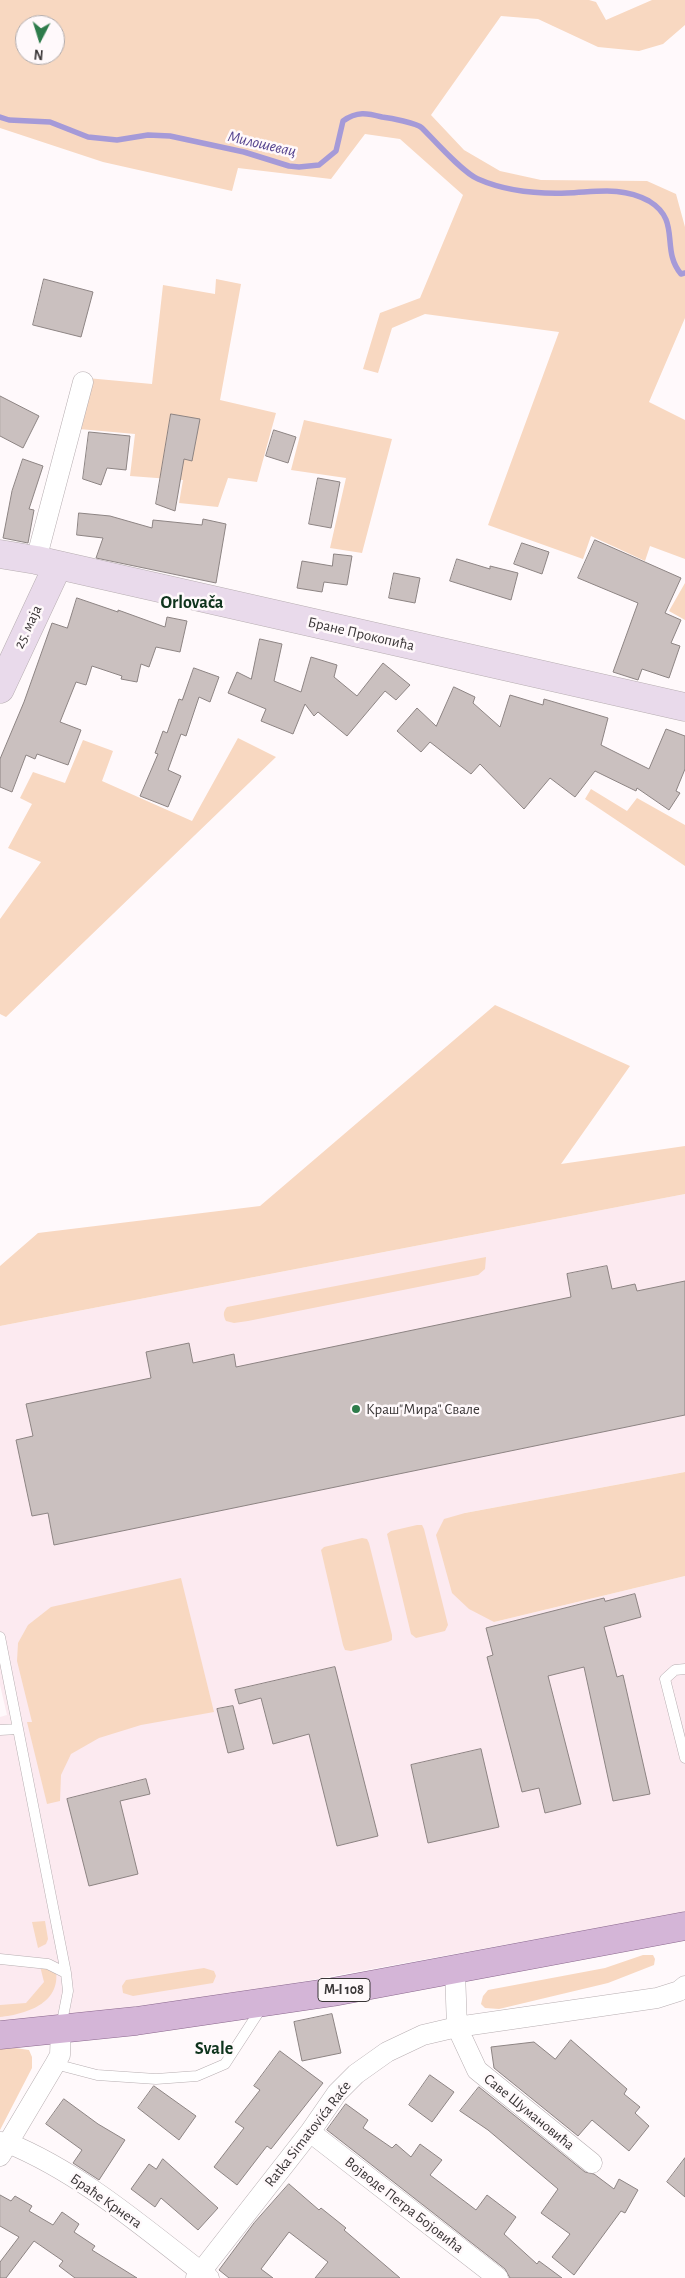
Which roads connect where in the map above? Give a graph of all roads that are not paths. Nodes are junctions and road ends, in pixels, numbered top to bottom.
1 (83, 382) dead end
2 (0, 554) edge
3 (47, 562) junction
4 (0, 689) edge
5 (685, 707) edge
6 (0, 1637) edge
7 (685, 1669) edge
8 (18, 1729) junction
9 (0, 1730) edge
10 (685, 1758) edge
11 (685, 1926) edge
12 (0, 1959) edge
13 (455, 1971) junction
14 (66, 1973) junction
15 (685, 1986) edge
16 (265, 2002) junction
17 (457, 2026) junction
18 (60, 2028) junction
19 (0, 2035) edge
20 (55, 2064) junction
21 (310, 2132) junction
22 (3, 2147) edge
23 (592, 2163) dead end
24 (202, 2276) edge
25 (498, 2278) edge

1 - 3 street
2 - 3 street, Бране Прокопића
3 - 4 street, 25. маја
3 - 5 street, Бране Прокопића
6 - 8 lane
7 - 10 lane
8 - 9 lane
8 - 14 lane
11 - 13 main road, M-I 108
12 - 14 lane
13 - 16 main road, M-I 108
13 - 17 street, Саве Шумановића
14 - 18 lane
15 - 17 street, Ratka Simatovića Raće
16 - 18 main road, M-I 108
16 - 20 lane
17 - 21 street, Ratka Simatovića Raće
17 - 23 street, Саве Шумановића
18 - 19 main road, M-I 108
18 - 20 street
20 - 22 street
21 - 24 street, Ratka Simatovića Raće
21 - 25 street, Војводе Петра Бојовића
22 - 24 street, Браће Крнета

